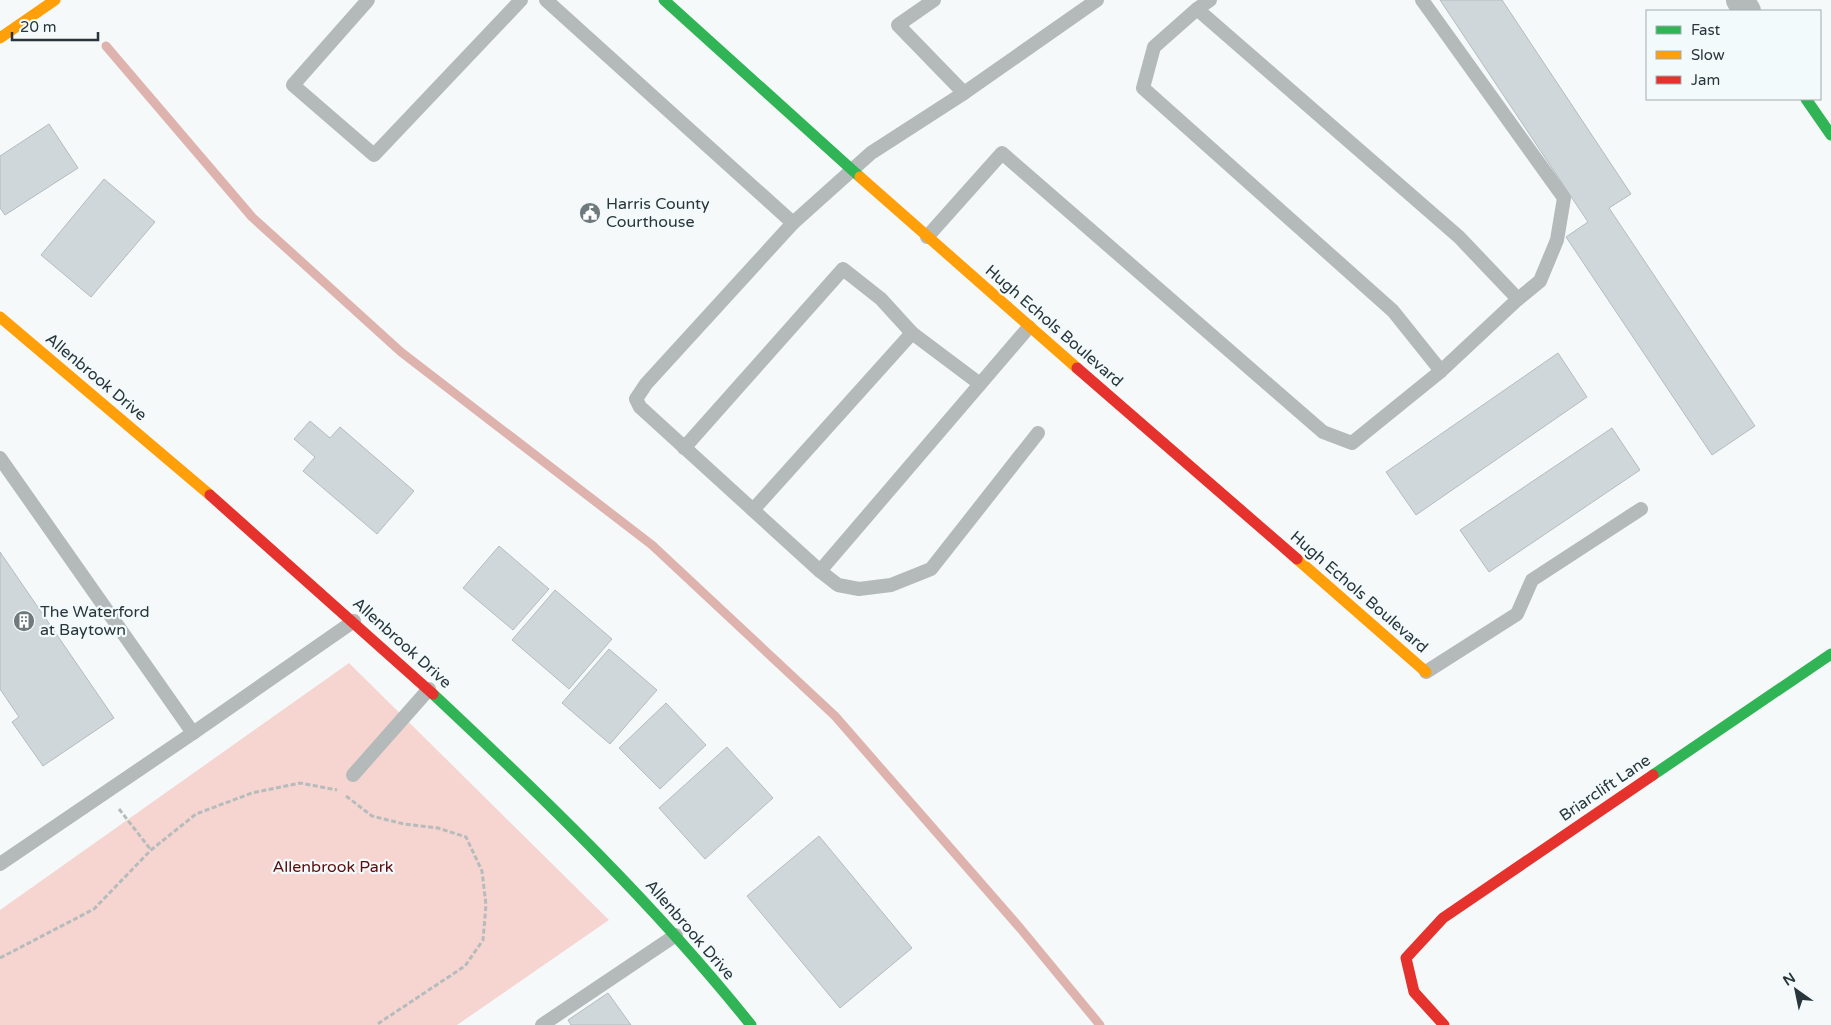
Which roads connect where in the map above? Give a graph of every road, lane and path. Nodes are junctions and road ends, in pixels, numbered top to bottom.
1 (55, 0) edge
2 (368, 0) edge
3 (521, 0) edge
4 (546, 0) edge
5 (664, 0) edge
6 (934, 0) edge
7 (1097, 0) edge
8 (1210, 0) edge
9 (1422, 0) edge
10 (1197, 9) junction
11 (0, 38) edge
12 (964, 93) junction
13 (1807, 100) edge
14 (1831, 136) edge
15 (851, 170) junction
16 (793, 222) junction
17 (927, 237) junction
18 (1518, 299) junction
19 (0, 317) edge
20 (1029, 327) junction
21 (912, 333) junction
22 (1442, 371) junction
23 (980, 384) junction
24 (1038, 433) dead end
25 (684, 448) junction
26 (0, 458) edge
27 (1641, 509) dead end
28 (753, 510) junction
29 (820, 570) junction
30 (354, 621) junction
31 (1831, 654) edge
32 (1426, 672) joint
33 (429, 689) junction
34 (193, 733) junction
35 (352, 775) dead end
36 (105, 791) junction
37 (151, 850) junction
38 (0, 864) edge
39 (676, 935) junction
40 (0, 958) edge
41 (376, 1025) edge
42 (542, 1025) edge
43 (751, 1025) edge
44 (1444, 1025) edge

1 - 11 street
2 - 3 lane
4 - 16 lane
5 - 15 street, Hugh Echols Boulevard
6 - 12 lane
7 - 12 lane
8 - 10 lane
9 - 18 lane
10 - 18 lane
10 - 22 lane
12 - 15 lane
13 - 14 street
15 - 16 lane
15 - 17 street, Hugh Echols Boulevard
16 - 25 lane
17 - 20 street, Hugh Echols Boulevard
17 - 22 lane
18 - 22 lane
19 - 30 street, Allenbrook Drive
20 - 23 lane
20 - 32 street, Hugh Echols Boulevard
21 - 23 lane
21 - 25 lane
21 - 28 lane
23 - 29 lane
24 - 29 lane
25 - 28 lane
26 - 34 lane
27 - 32 lane
28 - 29 lane
30 - 33 street, Allenbrook Drive
30 - 34 lane
31 - 44 street, Briarclift Lane
33 - 35 lane
33 - 39 street, Allenbrook Drive
34 - 36 lane
36 - 37 path
36 - 38 lane
37 - 40 path
37 - 41 path
39 - 42 lane
39 - 43 street, Allenbrook Drive

